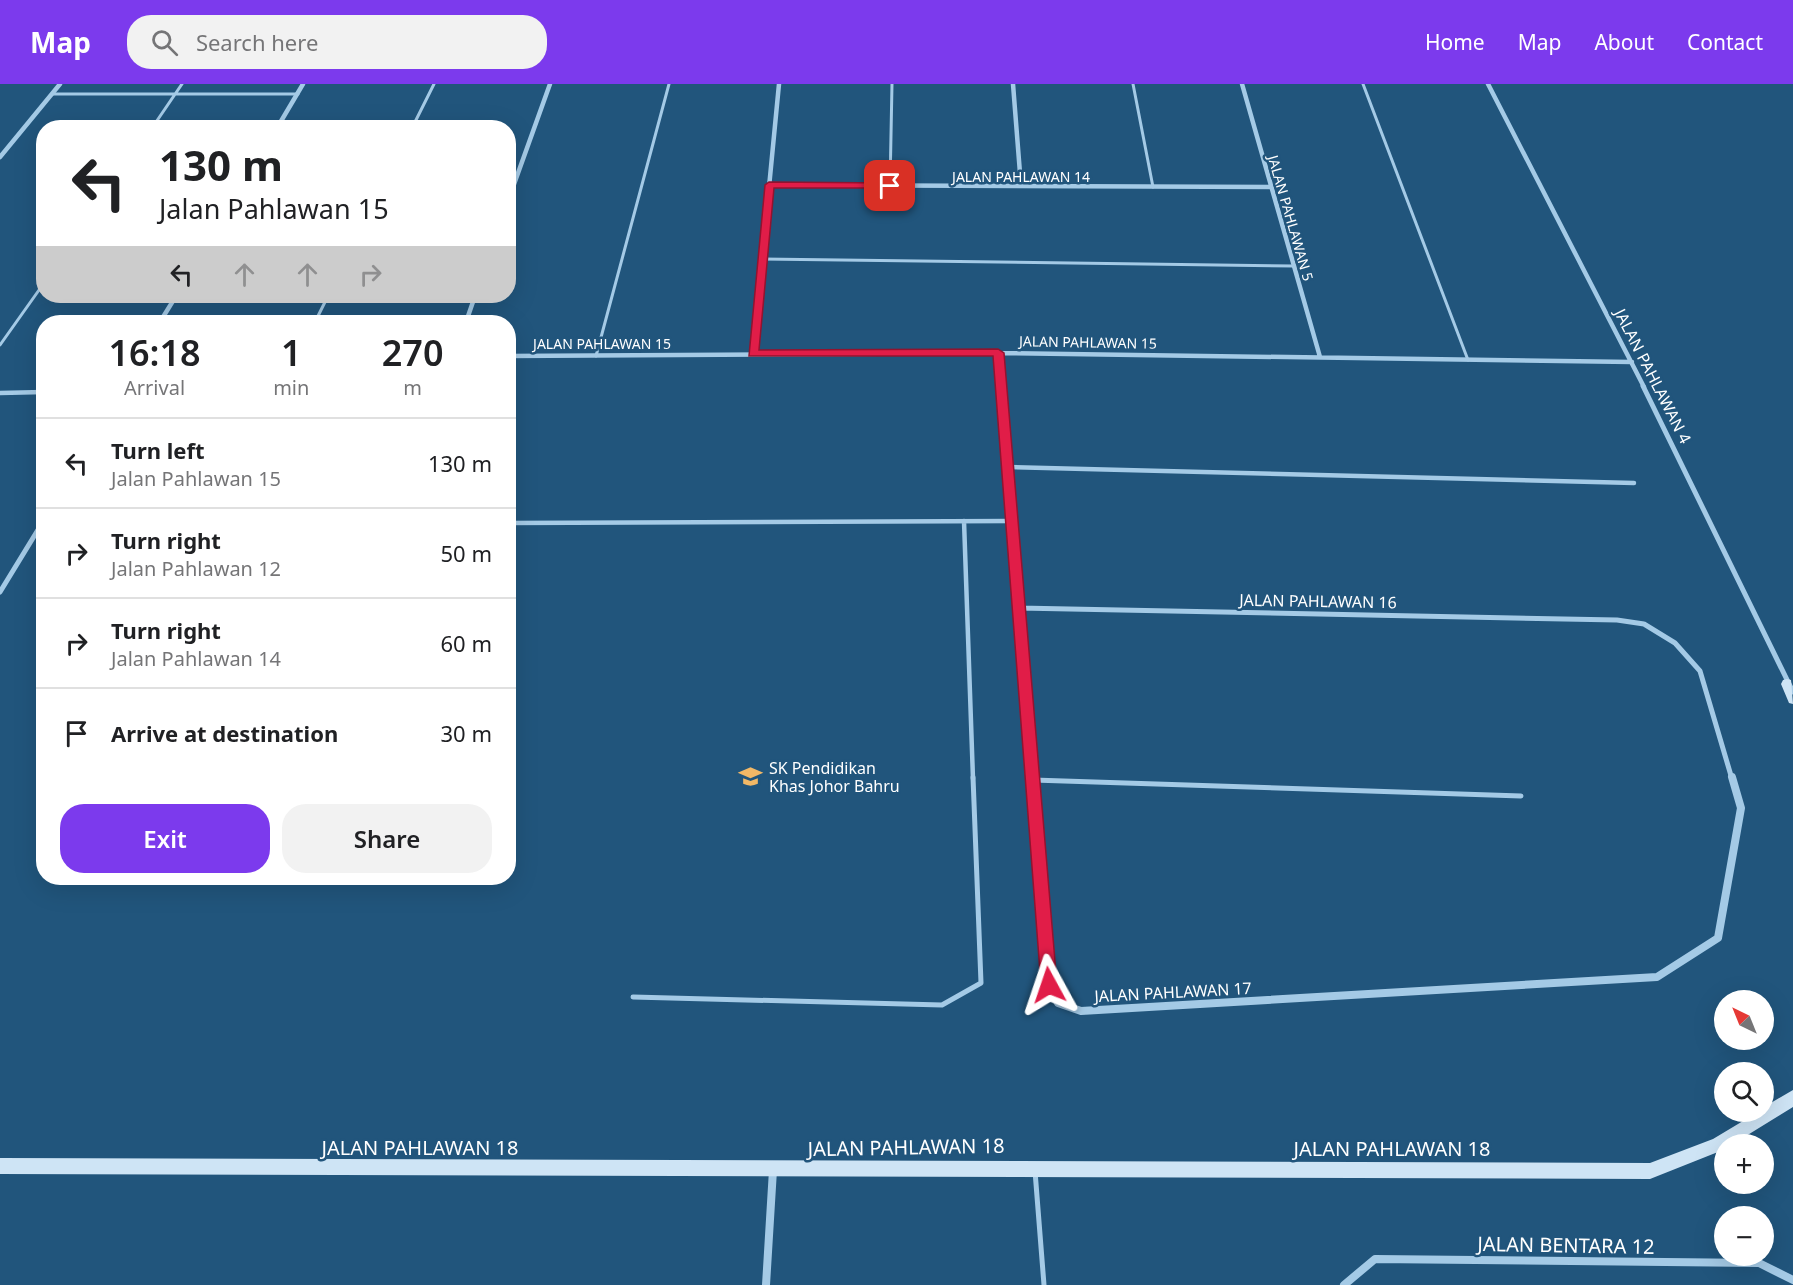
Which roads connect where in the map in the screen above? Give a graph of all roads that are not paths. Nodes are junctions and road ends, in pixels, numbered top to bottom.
1 (60, 84) edge
2 (182, 84) edge
3 (303, 84) edge
4 (434, 84) edge
5 (550, 84) edge
6 (669, 84) edge
7 (779, 84) edge
8 (892, 84) edge
9 (1012, 84) edge
10 (1133, 84) edge
11 (1242, 84) edge
12 (1363, 84) edge
13 (1488, 84) edge
14 (52, 93) junction
15 (176, 94) junction
16 (298, 94) junction
17 (158, 120) edge
18 (282, 120) edge
19 (416, 120) edge
20 (0, 157) edge
21 (516, 179) edge
22 (769, 185) junction
23 (890, 186) junction
24 (1020, 186) junction
25 (1153, 187) junction
26 (1272, 187) junction
27 (762, 259) junction
28 (1294, 266) junction
29 (36, 294) edge
30 (0, 345) edge
31 (753, 353) junction
32 (998, 353) junction
33 (516, 356) edge
34 (596, 356) junction
35 (1320, 357) junction
36 (1468, 360) junction
37 (1632, 362) junction
38 (36, 392) edge
39 (0, 393) edge
40 (1008, 467) junction
41 (1634, 483) dead end
42 (964, 521) junction
43 (1012, 521) junction
44 (516, 523) edge
45 (36, 533) edge
46 (0, 592) edge
47 (1019, 608) junction
48 (1790, 688) edge
49 (1793, 699) edge
50 (1032, 780) junction
51 (1521, 796) dead end
52 (1657, 977) joint
53 (633, 997) dead end
54 (1793, 1098) edge
55 (0, 1166) edge
56 (1034, 1167) junction
57 (773, 1170) junction
58 (1793, 1280) edge
59 (766, 1285) edge
60 (1044, 1285) edge
61 (1344, 1285) edge

1 - 14 street
2 - 15 lane
3 - 16 street
4 - 19 lane
5 - 21 street
6 - 34 lane
7 - 22 street
8 - 23 lane
9 - 24 street
10 - 25 lane
11 - 26 street, JALAN PAHLAWAN 5
12 - 36 lane
13 - 37 street, JALAN PAHLAWAN 4
14 - 15 lane
14 - 20 street
15 - 16 lane
15 - 17 lane
16 - 18 street
22 - 23 street, JALAN PAHLAWAN 14
22 - 27 street
23 - 24 street, JALAN PAHLAWAN 14
24 - 25 street, JALAN PAHLAWAN 14
25 - 26 street, JALAN PAHLAWAN 14
26 - 28 street, JALAN PAHLAWAN 5
27 - 28 lane
27 - 31 street
28 - 35 street, JALAN PAHLAWAN 5
29 - 30 lane
31 - 32 street, JALAN PAHLAWAN 15
31 - 34 street, JALAN PAHLAWAN 15
32 - 35 street, JALAN PAHLAWAN 15
32 - 40 street, JALAN PAHLAWAN 17
33 - 34 street, JALAN PAHLAWAN 15
35 - 36 street, JALAN PAHLAWAN 15
36 - 37 street, JALAN PAHLAWAN 15
37 - 48 street, JALAN PAHLAWAN 4
38 - 39 lane
40 - 41 lane
40 - 43 street, JALAN PAHLAWAN 17
42 - 43 lane
42 - 44 lane
42 - 53 lane
43 - 47 street, JALAN PAHLAWAN 17
45 - 46 street
47 - 50 street, JALAN PAHLAWAN 17
47 - 52 street, JALAN PAHLAWAN 16
48 - 49 street
50 - 51 lane
50 - 52 street, JALAN PAHLAWAN 17
54 - 56 street, JALAN PAHLAWAN 18
55 - 57 street, JALAN PAHLAWAN 18
56 - 57 street, JALAN PAHLAWAN 18
56 - 60 lane
57 - 59 street
58 - 61 street, JALAN BENTARA 12

